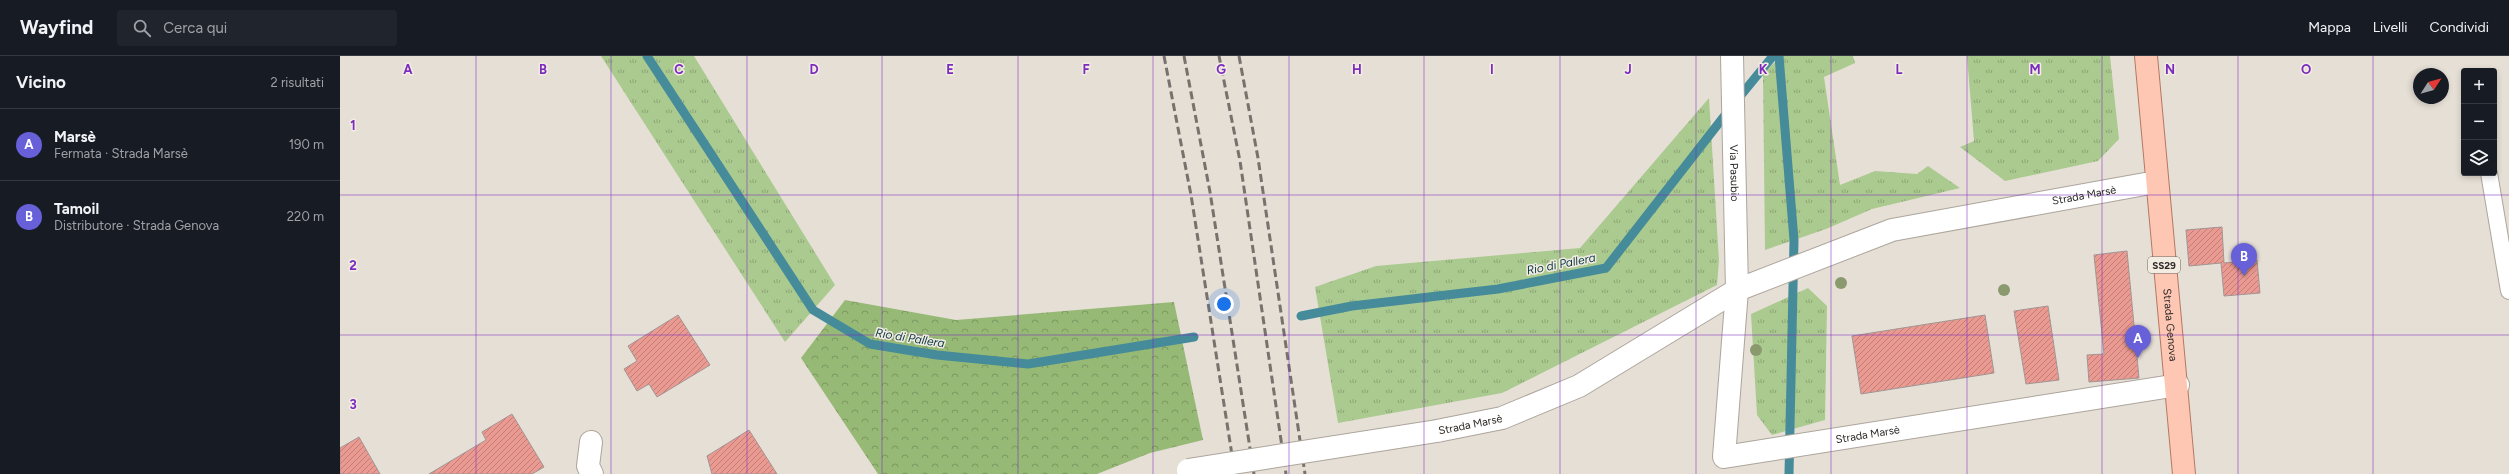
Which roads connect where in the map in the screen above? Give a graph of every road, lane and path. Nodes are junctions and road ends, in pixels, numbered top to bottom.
1 (2146, 56) edge
2 (1732, 64) edge
3 (2490, 176) edge
4 (2156, 182) junction
5 (1737, 290) junction
6 (2509, 291) edge
7 (2178, 385) junction
8 (591, 442) dead end
9 (1182, 472) edge
10 (592, 474) edge
11 (2184, 474) edge

1 - 4 main road, Strada Genova / SS29
2 - 5 street, Via Pasubio
3 - 6 lane
4 - 5 street, Strada Marsè
4 - 7 main road, Strada Genova / SS29
5 - 7 street, Strada Marsè
5 - 9 street, Strada Marsè, bridge
7 - 11 main road, Strada Genova / SS29
8 - 10 street

